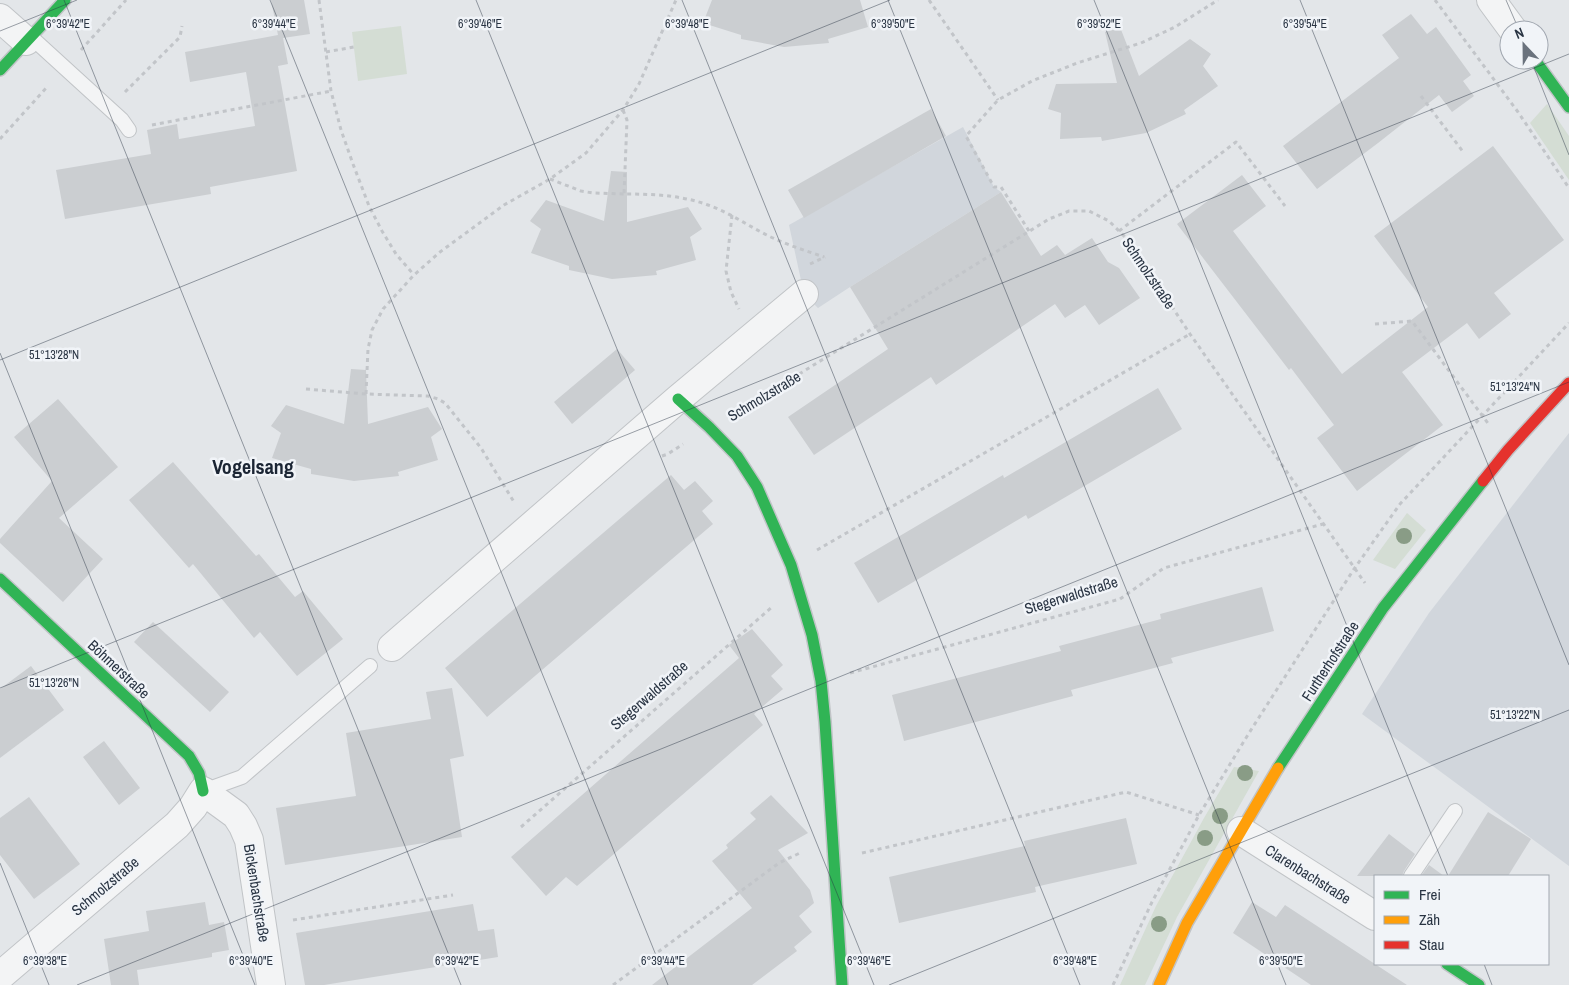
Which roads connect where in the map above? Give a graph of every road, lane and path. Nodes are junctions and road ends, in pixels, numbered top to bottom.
1 (65, 0) edge
2 (319, 0) edge
3 (676, 0) edge
4 (929, 0) edge
5 (1218, 0) edge
6 (1435, 0) edge
7 (1491, 0) edge
8 (0, 18) edge
9 (1506, 20) edge
10 (182, 26) dead end
11 (28, 39) junction
12 (354, 47) dead end
13 (326, 52) junction
14 (0, 70) edge
15 (1542, 70) edge
16 (331, 92) junction
17 (1421, 96) dead end
18 (998, 100) junction
19 (1569, 107) edge
20 (109, 108) junction
21 (623, 110) junction
22 (129, 130) joint
23 (1464, 153) dead end
24 (550, 179) junction
25 (1569, 188) edge
26 (624, 194) junction
27 (1285, 206) dead end
28 (732, 215) junction
29 (1029, 231) junction
30 (1119, 231) junction
31 (825, 257) dead end
32 (414, 275) junction
33 (804, 294) dead end
34 (1569, 323) edge
35 (1375, 324) dead end
36 (1190, 334) junction
37 (751, 337) junction
38 (1569, 383) edge
39 (306, 389) dead end
40 (366, 394) junction
41 (678, 399) junction
42 (1483, 416) junction
43 (709, 427) junction
44 (1508, 450) junction
45 (514, 503) dead end
46 (1323, 524) junction
47 (791, 565) junction
48 (1354, 569) junction
49 (0, 579) edge
50 (797, 585) junction
51 (1383, 608) junction
52 (392, 647) dead end
53 (370, 666) dead end
54 (821, 681) junction
55 (203, 791) junction
56 (1455, 811) dead end
57 (1200, 815) junction
58 (521, 827) dead end
59 (1241, 831) junction
60 (832, 848) junction
61 (833, 860) junction
62 (1412, 875) edge
63 (453, 895) dead end
64 (1374, 915) edge
65 (263, 925) junction
66 (1449, 965) edge
67 (0, 976) edge
68 (271, 985) edge
69 (613, 985) edge
70 (842, 985) edge
71 (1113, 985) edge
72 (1159, 985) edge
73 (1479, 985) edge

1 - 11 street
2 - 13 path
3 - 21 path
4 - 18 path
5 - 18 path
6 - 25 path
7 - 9 street
8 - 11 street
10 - 20 path
11 - 14 street
11 - 20 lane
12 - 13 path
13 - 16 path
15 - 19 street
16 - 22 path
16 - 32 path
17 - 23 path
18 - 29 path
20 - 22 lane
21 - 24 path
21 - 26 path
24 - 26 path
24 - 32 path
26 - 28 path
27 - 30 path
28 - 31 path
28 - 37 path
29 - 30 path, Schmolzstraße
29 - 43 path, Schmolzstraße
30 - 36 path, Schmolzstraße
32 - 40 path
33 - 37 street
34 - 42 path
35 - 42 path
36 - 46 path, Schmolzstraße
36 - 47 path
37 - 41 street
38 - 44 street, Furtherhofstraße
39 - 40 path
40 - 45 path
41 - 43 street
41 - 52 street
42 - 44 path
42 - 48 path
43 - 47 street
44 - 51 street, Furtherhofstraße
46 - 48 path, Schmolzstraße
46 - 54 path, Stegerwaldstraße
47 - 50 street
48 - 51 path, Schmolzstraße
48 - 57 path
49 - 55 street, Böhmerstraße
50 - 54 street
50 - 58 path, Stegerwaldstraße
51 - 59 street, Furtherhofstraße
53 - 55 lane
54 - 60 street
55 - 65 street, Bickenbachstraße
55 - 67 street, Schmolzstraße
56 - 62 lane
57 - 61 path
57 - 71 path
59 - 64 street, Clarenbachstraße
59 - 72 street, Furtherhofstraße
60 - 61 street
60 - 69 path
61 - 70 street
63 - 65 path
65 - 68 street, Bickenbachstraße
66 - 73 street

